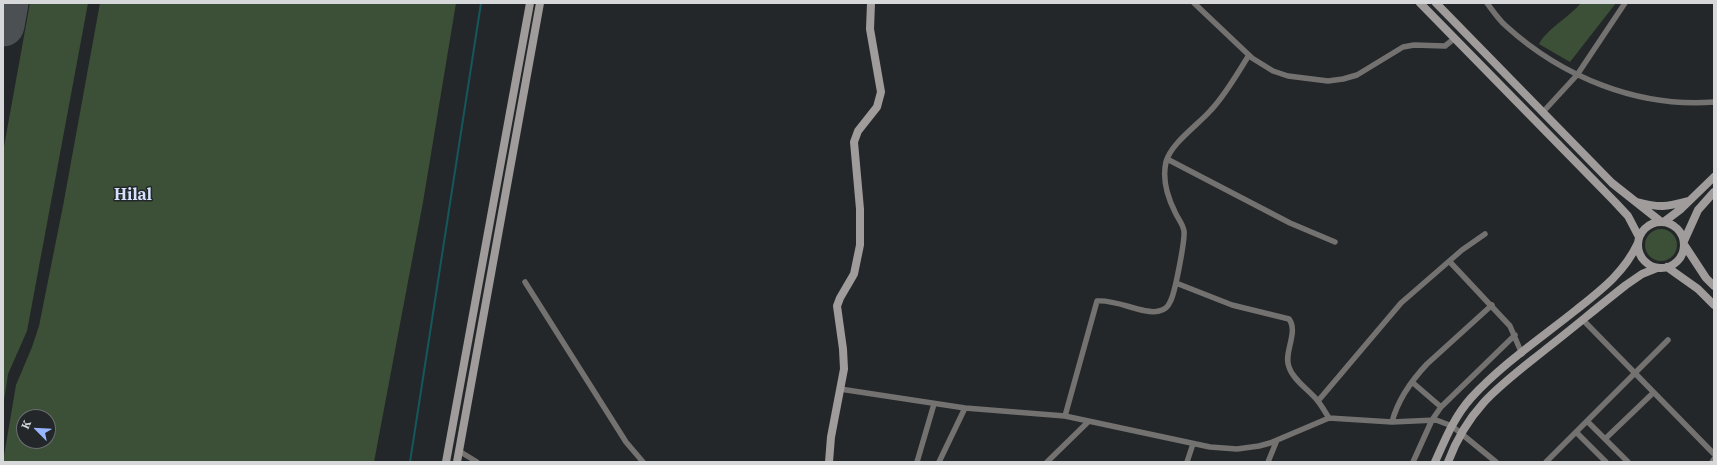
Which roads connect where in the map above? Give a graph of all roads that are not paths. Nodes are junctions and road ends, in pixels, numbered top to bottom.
1 (530, 3) edge
2 (540, 3) edge
3 (872, 3) edge
4 (1194, 3) edge
5 (1420, 3) edge
6 (1436, 3) edge
7 (1487, 3) edge
8 (1625, 3) edge
9 (1455, 38) junction
10 (1248, 55) junction
11 (1577, 75) junction
12 (1714, 102) edge
13 (1543, 112) junction
14 (1167, 158) junction
15 (1714, 177) edge
16 (1714, 192) edge
17 (1691, 200) junction
18 (1635, 202) junction
19 (1663, 221) junction
20 (1485, 234) dead end
21 (1638, 240) junction
22 (1335, 242) dead end
23 (1684, 244) junction
24 (1450, 262) junction
25 (1667, 267) junction
26 (1657, 268) junction
27 (525, 282) dead end
28 (1176, 283) junction
29 (1714, 286) edge
30 (1714, 305) edge
31 (1492, 306) junction
32 (1583, 320) junction
33 (1515, 335) junction
34 (1668, 340) dead end
35 (1522, 354) junction
36 (1635, 374) junction
37 (1412, 382) junction
38 (840, 389) junction
39 (1653, 393) junction
40 (1318, 400) junction
41 (934, 404) junction
42 (1441, 407) junction
43 (965, 408) junction
44 (1065, 416) junction
45 (1329, 418) junction
46 (1432, 420) junction
47 (1587, 421) junction
48 (1088, 422) junction
49 (1392, 422) junction
50 (1452, 426) junction
51 (1576, 432) junction
52 (1461, 433) junction
53 (1605, 439) junction
54 (1277, 440) junction
55 (1193, 444) junction
56 (459, 451) junction
57 (1714, 454) edge
58 (1714, 459) edge
59 (446, 462) edge
60 (457, 462) edge
61 (477, 462) edge
62 (643, 462) edge
63 (828, 462) edge
64 (917, 462) edge
65 (939, 462) edge
66 (1047, 462) edge
67 (1187, 462) edge
68 (1268, 462) edge
69 (1413, 462) edge
70 (1435, 462) edge
71 (1448, 462) edge
72 (1496, 462) edge
73 (1546, 462) edge
74 (1606, 462) edge
75 (1628, 462) edge
76 (1712, 462) edge

1 - 59 street
2 - 56 street
3 - 38 street
4 - 10 street
5 - 9 street
6 - 13 street
7 - 11 street
8 - 11 street
9 - 10 street
9 - 21 street
10 - 14 street
11 - 12 street
11 - 13 street
13 - 18 street
14 - 22 street
14 - 28 street
15 - 17 street
16 - 23 street
17 - 18 street
17 - 19 street
18 - 19 street
19 - 21 street
19 - 23 street
20 - 24 street
21 - 26 street
21 - 35 street
23 - 25 street
23 - 29 street
24 - 31 street
24 - 40 street
25 - 26 street
25 - 30 street
26 - 32 street
27 - 62 street
28 - 40 street
28 - 44 street
31 - 33 street
31 - 37 street
32 - 36 street
32 - 52 street
33 - 35 street
33 - 42 street
34 - 36 street
35 - 50 street
36 - 39 street
36 - 47 street
37 - 42 street
37 - 49 street
38 - 41 street
38 - 63 street
39 - 53 street
39 - 57 street
40 - 45 street
41 - 43 street
41 - 64 street
42 - 46 street
43 - 44 street
43 - 65 street
44 - 48 street
45 - 49 street
45 - 54 street
46 - 49 street
46 - 50 street
46 - 69 street
47 - 51 street
47 - 53 street
48 - 55 street
48 - 66 street
50 - 52 street
50 - 70 street
51 - 73 street
51 - 74 street
52 - 71 street
52 - 72 street
53 - 75 street
54 - 55 street
54 - 68 street
55 - 67 street
56 - 60 street
56 - 61 street
58 - 76 street

